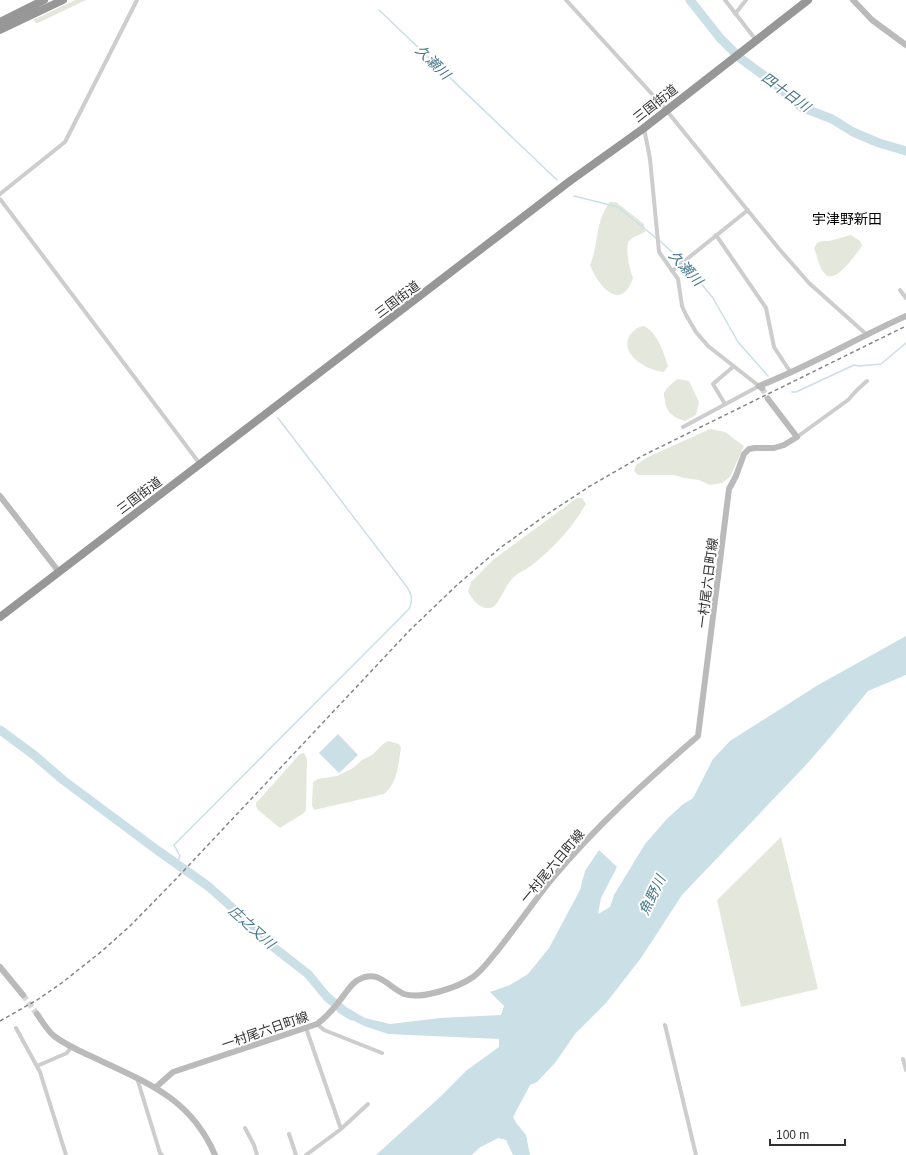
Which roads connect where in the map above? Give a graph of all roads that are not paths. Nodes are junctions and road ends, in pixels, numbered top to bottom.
1 (44, 0) edge
2 (63, 0) edge
3 (138, 0) edge
4 (566, 0) edge
5 (725, 0) edge
6 (746, 0) edge
7 (808, 0) edge
8 (853, 0) edge
9 (735, 14) junction
10 (0, 22) edge
11 (0, 30) edge
12 (756, 40) junction
13 (906, 45) edge
14 (666, 110) junction
15 (644, 128) junction
16 (0, 194) edge
17 (0, 199) edge
18 (748, 210) junction
19 (716, 235) junction
20 (672, 271) junction
21 (900, 290) dead end
22 (906, 298) edge
23 (906, 316) edge
24 (866, 334) junction
25 (734, 366) junction
26 (791, 373) junction
27 (867, 381) dead end
28 (761, 387) junction
29 (768, 398) tunnel mouth
30 (725, 404) junction
31 (684, 427) dead end
32 (797, 437) junction
33 (200, 464) junction
34 (0, 496) edge
35 (59, 572) junction
36 (0, 617) edge
37 (0, 967) edge
38 (23, 995) tunnel mouth
39 (37, 1014) tunnel mouth
40 (317, 1024) junction
41 (665, 1025) dead end
42 (16, 1028) dead end
43 (306, 1028) junction
44 (71, 1047) junction
45 (382, 1053) dead end
46 (903, 1059) dead end
47 (37, 1066) junction
48 (906, 1070) edge
49 (137, 1078) junction
50 (156, 1088) junction
51 (368, 1104) dead end
52 (245, 1128) dead end
53 (341, 1129) junction
54 (289, 1134) dead end
55 (66, 1155) edge
56 (162, 1155) edge
57 (215, 1155) edge
58 (257, 1155) edge
59 (296, 1155) edge
60 (306, 1155) edge
61 (696, 1155) edge

1 - 10 highway
2 - 11 highway
3 - 16 street
4 - 14 street
5 - 9 street
6 - 9 street
7 - 12 highway, 三国街道
8 - 13 main road
9 - 12 street
12 - 14 highway, 三国街道
14 - 15 highway, 三国街道
14 - 18 street
15 - 20 street
15 - 33 highway, 三国街道
17 - 33 street
18 - 19 street
18 - 24 street
19 - 20 street
19 - 26 street
20 - 25 street
21 - 22 street
23 - 24 main road
24 - 26 main road
25 - 28 street
25 - 30 street
26 - 28 main road
27 - 32 street
28 - 30 street
29 - 32 main road
30 - 31 street
32 - 40 main road, 一村尾六日町線
33 - 35 highway, 三国街道
34 - 35 main road
35 - 36 highway, 三国街道
37 - 38 main road
39 - 44 main road
40 - 43 main road, 一村尾六日町線
40 - 45 street
41 - 61 street
42 - 47 street
43 - 50 main road, 一村尾六日町線
43 - 53 street
44 - 47 street
44 - 49 main road
46 - 48 street
47 - 55 street
49 - 50 main road
49 - 56 street
50 - 57 main road
51 - 53 street
52 - 58 street
53 - 60 street
54 - 59 street

